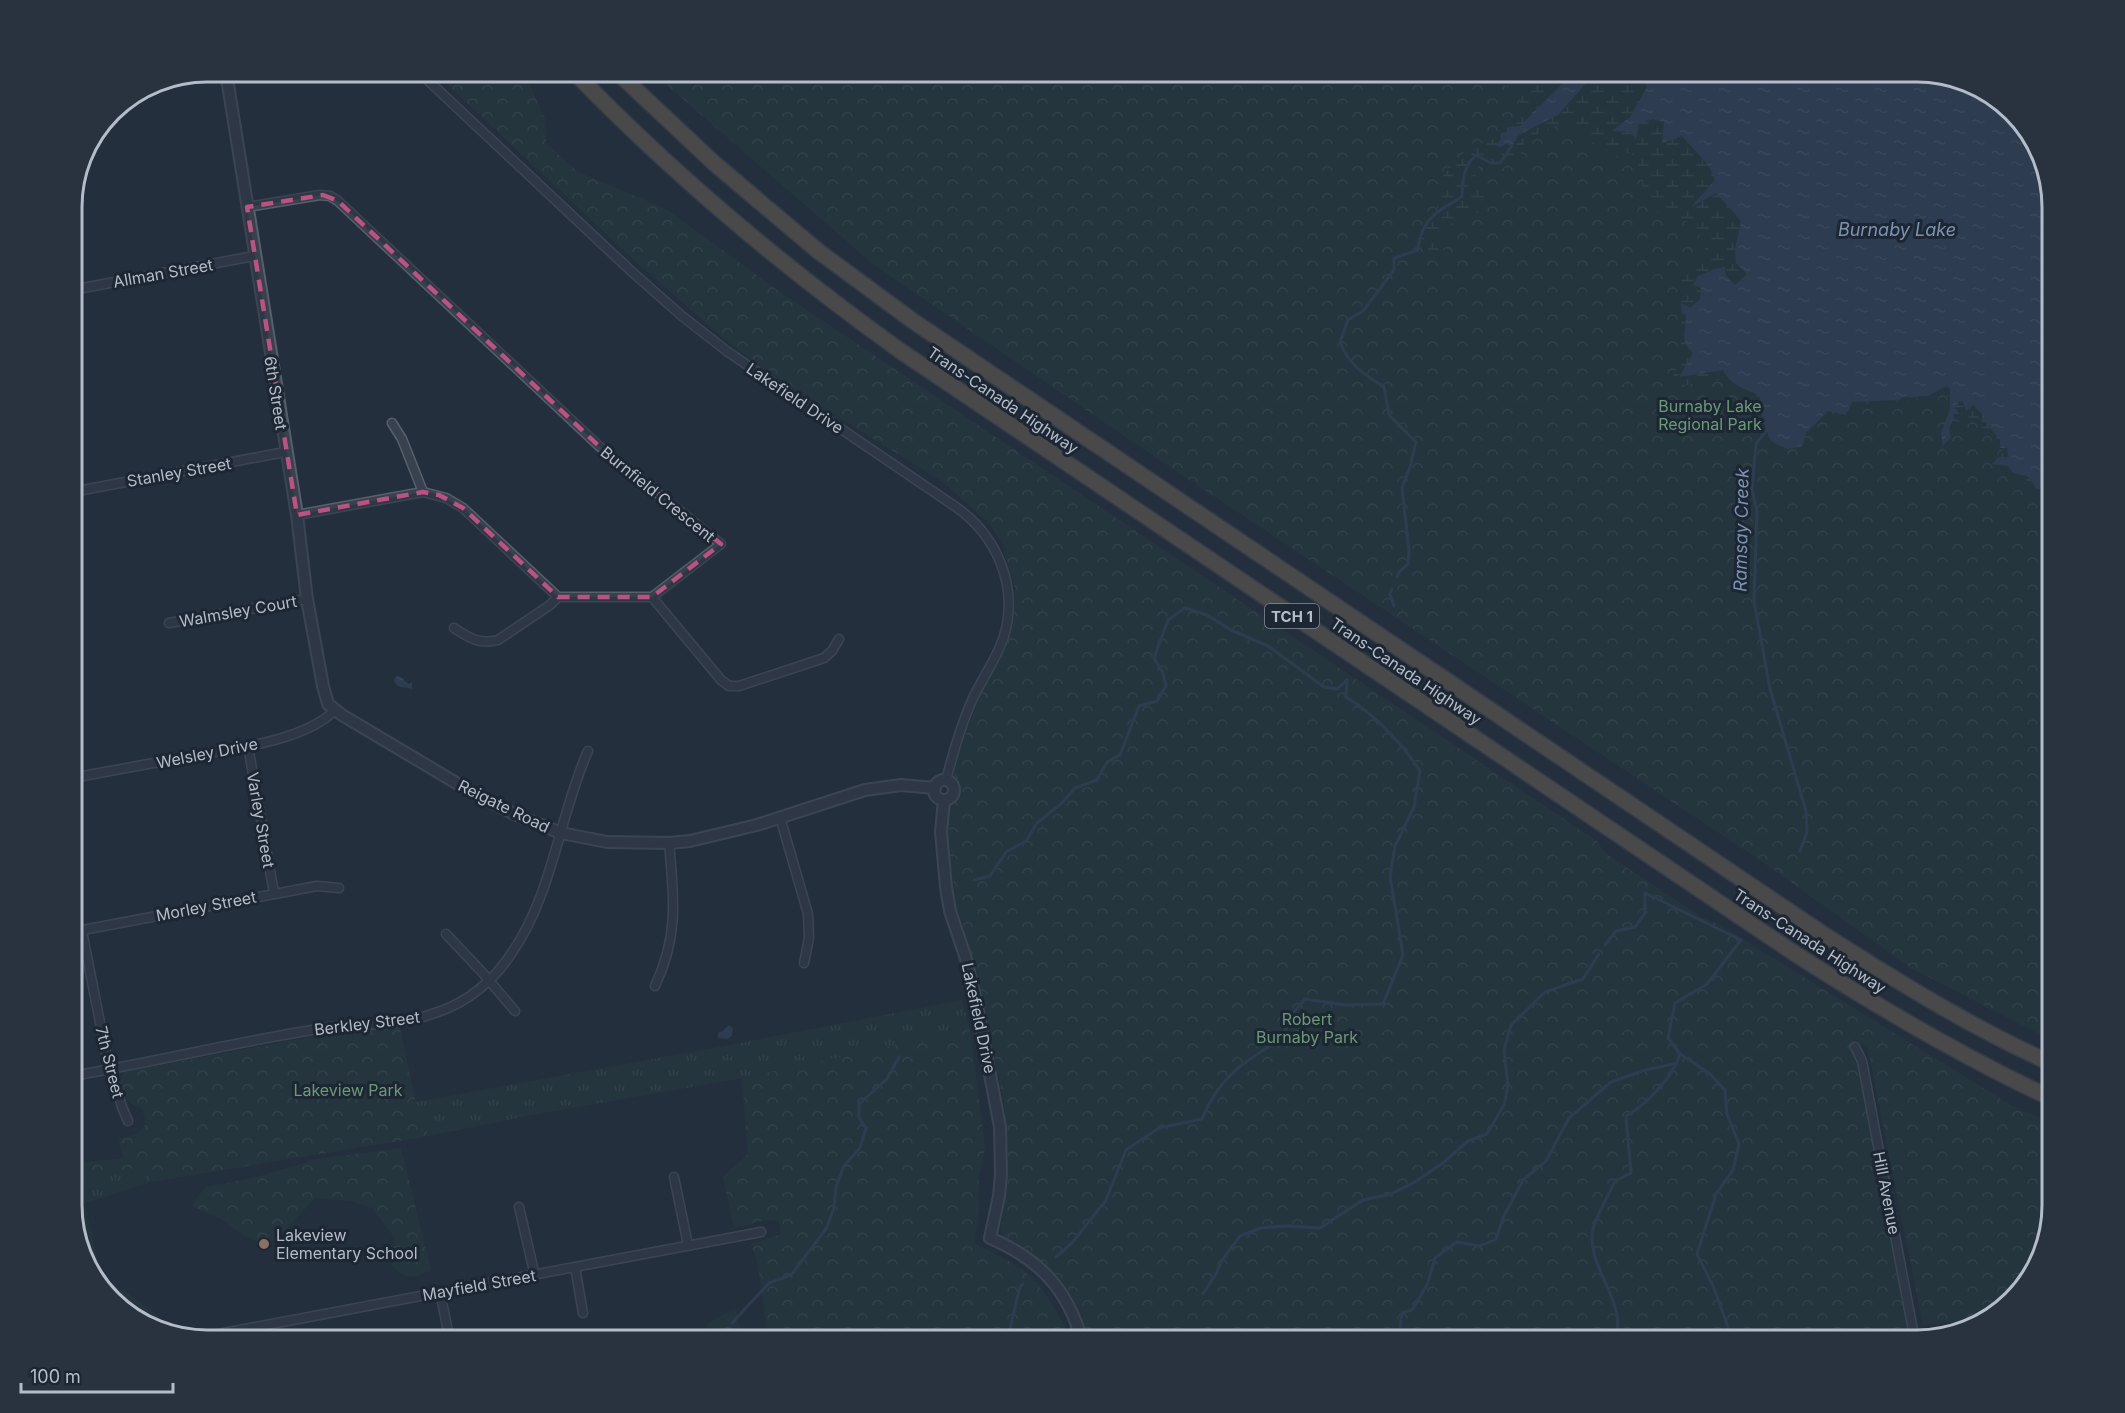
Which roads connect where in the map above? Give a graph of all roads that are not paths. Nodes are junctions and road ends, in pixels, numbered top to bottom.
1 (228, 83) edge
2 (431, 83) edge
3 (585, 83) edge
4 (628, 83) edge
5 (247, 207) junction
6 (254, 256) junction
7 (83, 288) edge
8 (392, 423) dead end
9 (285, 452) junction
10 (83, 490) edge
11 (423, 492) junction
12 (297, 515) junction
13 (558, 597) junction
14 (652, 597) junction
15 (307, 599) junction
16 (169, 623) dead end
17 (454, 628) dead end
18 (839, 639) dead end
19 (335, 710) junction
20 (248, 746) junction
21 (588, 751) dead end
22 (83, 776) edge
23 (946, 781) junction
24 (935, 788) junction
25 (944, 800) junction
26 (780, 817) junction
27 (561, 833) junction
28 (669, 843) junction
29 (339, 888) dead end
30 (274, 893) junction
31 (83, 931) edge
32 (446, 934) dead end
33 (83, 936) edge
34 (804, 963) dead end
35 (489, 981) junction
36 (655, 986) dead end
37 (515, 1011) dead end
38 (1855, 1047) dead end
39 (2042, 1059) edge
40 (110, 1069) junction
41 (83, 1074) edge
42 (2042, 1094) edge
43 (128, 1121) dead end
44 (674, 1177) dead end
45 (519, 1207) dead end
46 (761, 1233) dead end
47 (688, 1245) junction
48 (575, 1267) junction
49 (535, 1276) junction
50 (440, 1292) junction
51 (584, 1313) dead end
52 (239, 1330) edge
53 (448, 1330) edge
54 (1078, 1330) edge
55 (1913, 1330) edge

1 - 5 street, 6th Street
2 - 23 street, Lakefield Drive
3 - 42 highway, Trans-Canada Highway / TCH 1
4 - 39 highway, Trans-Canada Highway / TCH 1
5 - 6 street, 6th Street
5 - 14 street, Burnfield Crescent
6 - 7 street, Allman Street
6 - 9 street, 6th Street
8 - 11 street
9 - 10 street, Stanley Street
9 - 12 street, 6th Street
11 - 12 street
11 - 13 street
12 - 15 street, 6th Street
13 - 14 street
13 - 17 street
14 - 18 street
15 - 16 street, Walmsley Court
15 - 19 street, 6th Street
19 - 20 street, Welsley Drive
19 - 27 street, Reigate Road
20 - 22 street, Welsley Drive
20 - 30 street, Varley Street
21 - 27 street, Berkley Street
23 - 24 street
23 - 25 street
24 - 25 street
24 - 26 street, Reigate Road
25 - 54 street, Lakefield Drive
26 - 28 street, Reigate Road
26 - 34 street
27 - 28 street, Reigate Road
27 - 35 street, Berkley Street
28 - 36 street
29 - 30 street, Morley Street
30 - 31 street, Morley Street
32 - 35 street
33 - 40 street, 7th Street
35 - 37 street
35 - 40 street, Berkley Street
38 - 55 street, Hill Avenue
40 - 41 street, Berkley Street
40 - 43 street, 7th Street
44 - 47 street
45 - 49 street
46 - 47 street, Mayfield Street
47 - 48 street, Mayfield Street
48 - 49 street, Mayfield Street
48 - 51 street
49 - 50 street, Mayfield Street
50 - 52 street, Mayfield Street
50 - 53 street

